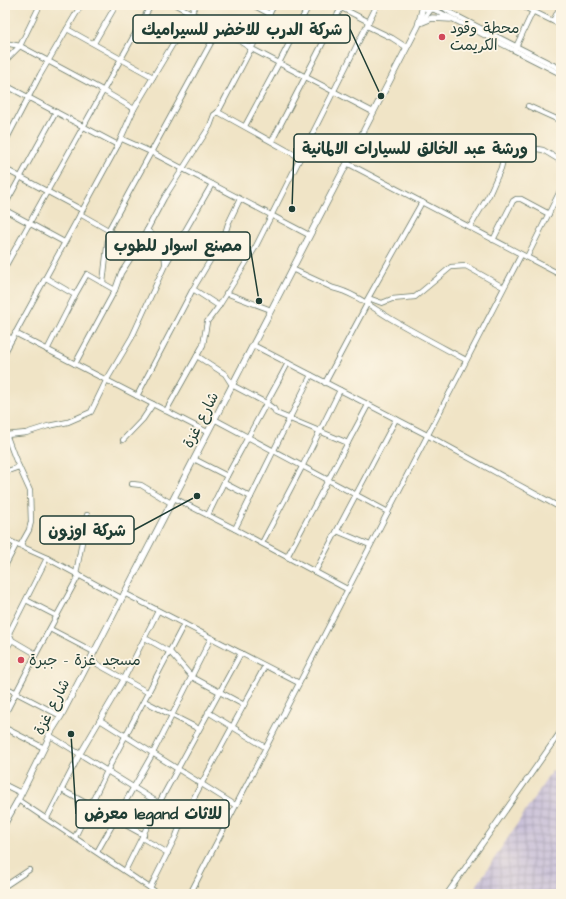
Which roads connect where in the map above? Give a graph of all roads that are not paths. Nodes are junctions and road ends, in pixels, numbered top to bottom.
1 (81, 5) edge
2 (116, 5) edge
3 (151, 5) edge
4 (176, 5) edge
5 (196, 5) edge
6 (253, 5) edge
7 (274, 5) edge
8 (309, 5) edge
9 (376, 5) edge
10 (423, 5) edge
11 (440, 5) edge
12 (521, 5) edge
13 (561, 5) edge
14 (38, 6) edge
15 (338, 6) edge
16 (433, 8) edge
17 (533, 12) junction
18 (192, 14) junction
19 (270, 14) junction
20 (450, 19) junction
21 (553, 21) junction
22 (368, 24) junction
23 (419, 24) junction
24 (561, 25) edge
25 (67, 28) junction
26 (219, 28) junction
27 (5, 43) edge
28 (94, 43) junction
29 (20, 46) junction
30 (406, 47) junction
31 (516, 47) junction
32 (252, 49) junction
33 (120, 58) junction
34 (5, 61) edge
35 (47, 62) junction
36 (279, 63) junction
37 (561, 69) edge
38 (561, 74) edge
39 (153, 76) junction
40 (306, 77) junction
41 (5, 85) edge
42 (102, 90) junction
43 (333, 91) junction
44 (28, 96) junction
45 (528, 106) dead end
46 (134, 109) junction
47 (56, 112) junction
48 (218, 112) junction
49 (373, 112) junction
50 (561, 121) edge
51 (82, 126) junction
52 (245, 126) junction
53 (122, 139) junction
54 (272, 141) junction
55 (5, 142) edge
56 (118, 145) junction
57 (151, 152) junction
58 (299, 157) junction
59 (561, 161) edge
60 (347, 163) junction
61 (5, 169) edge
62 (182, 169) junction
63 (20, 176) junction
64 (212, 184) junction
65 (561, 189) edge
66 (47, 190) junction
67 (240, 199) junction
68 (556, 201) junction
69 (422, 202) junction
70 (561, 203) edge
71 (5, 205) edge
72 (5, 210) edge
73 (81, 212) junction
74 (548, 214) junction
75 (271, 215) junction
76 (29, 223) junction
77 (470, 228) junction
78 (109, 229) junction
79 (147, 230) junction
80 (309, 235) junction
81 (493, 240) junction
82 (64, 242) junction
83 (138, 247) junction
84 (521, 255) junction
85 (527, 258) junction
86 (165, 265) junction
87 (5, 267) edge
88 (292, 269) junction
89 (561, 275) edge
90 (46, 278) junction
91 (103, 283) junction
92 (504, 287) junction
93 (193, 289) junction
94 (115, 290) junction
95 (226, 294) junction
96 (75, 296) junction
97 (366, 303) junction
98 (218, 306) junction
99 (271, 310) junction
100 (15, 333) junction
101 (5, 335) edge
102 (12, 339) junction
103 (253, 345) junction
104 (47, 350) junction
105 (5, 352) edge
106 (198, 356) junction
107 (466, 360) junction
108 (75, 364) junction
109 (288, 364) junction
110 (311, 375) junction
111 (106, 381) junction
112 (325, 383) junction
113 (232, 385) junction
114 (340, 390) junction
115 (137, 396) junction
116 (266, 403) junction
117 (153, 404) junction
118 (368, 405) junction
119 (166, 411) junction
120 (214, 419) junction
121 (289, 419) junction
122 (396, 419) junction
123 (319, 430) junction
124 (207, 432) junction
125 (6, 433) edge
126 (427, 435) junction
127 (249, 438) junction
128 (123, 440) dead end
129 (348, 443) junction
130 (273, 452) junction
131 (194, 459) junction
132 (19, 467) junction
133 (302, 467) junction
134 (5, 472) edge
135 (227, 476) junction
136 (328, 480) junction
137 (224, 483) junction
138 (132, 484) dead end
139 (356, 495) junction
140 (251, 497) junction
141 (172, 500) junction
142 (561, 508) edge
143 (388, 512) junction
144 (87, 515) dead end
145 (208, 515) junction
146 (235, 529) junction
147 (337, 531) junction
148 (5, 539) edge
149 (262, 543) junction
150 (18, 545) junction
151 (370, 545) junction
152 (287, 557) junction
153 (47, 558) junction
154 (5, 566) edge
155 (315, 572) junction
156 (78, 574) junction
157 (348, 589) junction
158 (123, 596) junction
159 (26, 600) junction
160 (158, 611) junction
161 (57, 616) junction
162 (184, 624) junction
163 (50, 629) junction
164 (7, 632) edge
165 (145, 638) junction
166 (211, 638) junction
167 (12, 640) junction
168 (5, 651) edge
169 (94, 652) junction
170 (170, 652) junction
171 (241, 653) junction
172 (36, 654) junction
173 (90, 660) junction
174 (265, 666) junction
175 (192, 677) junction
176 (124, 679) junction
177 (299, 683) junction
178 (5, 687) edge
179 (220, 692) junction
180 (16, 693) junction
181 (149, 693) junction
182 (144, 701) junction
183 (244, 705) junction
184 (208, 712) junction
185 (5, 714) edge
186 (61, 716) junction
187 (172, 716) junction
188 (100, 720) junction
189 (233, 727) junction
190 (5, 728) edge
191 (199, 729) junction
192 (561, 731) edge
193 (49, 735) junction
194 (126, 736) junction
195 (265, 747) junction
196 (44, 748) junction
197 (153, 753) junction
198 (80, 754) junction
199 (178, 769) junction
200 (107, 771) junction
201 (202, 784) junction
202 (5, 785) edge
203 (134, 787) junction
204 (62, 790) junction
205 (21, 793) junction
206 (18, 800) junction
207 (159, 803) junction
208 (91, 805) junction
209 (235, 805) junction
210 (47, 818) junction
211 (183, 818) junction
212 (116, 819) junction
213 (5, 823) edge
214 (74, 837) junction
215 (143, 837) junction
216 (97, 852) junction
217 (168, 853) junction
218 (29, 870) dead end
219 (125, 872) junction
220 (5, 886) edge
221 (150, 888) junction
222 (159, 894) edge
223 (190, 894) edge
224 (447, 894) edge

1 - 25 street
2 - 28 street
3 - 33 street
4 - 18 street
5 - 18 street
6 - 19 street
7 - 19 street
8 - 36 street
9 - 22 street
10 - 16 main road
10 - 23 main road, شارع غزة
11 - 31 street
12 - 17 street
13 - 21 street
14 - 29 street
15 - 22 street
15 - 40 street
16 - 20 street
16 - 23 main road, شارع غزة
17 - 21 street
17 - 31 street
18 - 26 street
18 - 39 street
19 - 32 street
20 - 23 main road
20 - 38 street
21 - 24 street
22 - 30 street
22 - 43 street
23 - 30 main road, شارع غزة
25 - 28 street
25 - 35 street
26 - 32 street
26 - 57 street
27 - 29 street
28 - 33 street
29 - 34 street
29 - 35 street
30 - 49 main road, شارع غزة
31 - 37 street
32 - 36 street
32 - 48 street
33 - 39 street
33 - 42 street
35 - 42 street
35 - 44 street
36 - 40 street
36 - 52 street
39 - 46 street
40 - 43 street
40 - 54 street
41 - 44 street
42 - 46 street
42 - 51 street
43 - 49 street
43 - 58 street
44 - 47 street
44 - 55 street
45 - 50 street
46 - 53 street
47 - 51 street
47 - 63 street
48 - 52 street
48 - 62 street
49 - 60 main road, شارع غزة
51 - 56 street
51 - 66 street
52 - 54 street
53 - 56 street
53 - 57 street
54 - 58 street
56 - 73 street
57 - 62 street
57 - 78 street
58 - 75 street
59 - 77 street
60 - 69 street
60 - 80 main road, شارع غزة
61 - 63 street
62 - 64 street
62 - 79 street
63 - 66 street
63 - 71 street
64 - 67 street
64 - 86 street
65 - 68 street
66 - 73 street
66 - 76 street
67 - 75 street
67 - 93 street
68 - 70 street
68 - 74 street
69 - 77 street
69 - 97 street
72 - 76 street
73 - 78 street
73 - 82 street
74 - 81 street
74 - 85 street
75 - 80 street
75 - 95 street
76 - 82 street
76 - 87 street
77 - 81 street
78 - 83 street
78 - 91 street
79 - 83 street
79 - 86 street
80 - 88 main road, شارع غزة
81 - 84 street
82 - 90 street
83 - 94 street
84 - 85 street
84 - 92 street
85 - 89 street
86 - 111 street
88 - 97 street
88 - 99 main road, شارع غزة
90 - 96 street
90 - 100 street
91 - 94 street
91 - 96 street
92 - 97 street
92 - 107 street
93 - 98 street
93 - 115 street
94 - 108 street
95 - 98 street
95 - 99 street
96 - 104 street
97 - 107 street
97 - 112 street
98 - 106 street
99 - 103 main road, شارع غزة
100 - 102 street
100 - 104 street
101 - 102 street
102 - 105 street
103 - 109 street
103 - 113 main road, شارع غزة
104 - 108 street
106 - 113 street
106 - 119 street
107 - 126 street
108 - 111 street
109 - 110 street
109 - 116 street
110 - 112 street
110 - 121 street
111 - 115 street
111 - 125 street
112 - 114 street
113 - 116 street
113 - 120 main road, شارع غزة
114 - 118 street
114 - 123 street
115 - 117 street
116 - 121 street
116 - 127 street
117 - 119 street
117 - 128 street
118 - 122 street
118 - 129 street
119 - 124 street
120 - 124 main road, شارع غزة
120 - 127 street
121 - 123 street
121 - 130 street
122 - 126 street
122 - 139 street
123 - 129 street
123 - 133 street
124 - 131 main road, شارع غزة
125 - 132 street
126 - 142 street
126 - 143 street
127 - 130 street
127 - 135 street
129 - 136 street
130 - 133 street
130 - 140 street
131 - 135 street
131 - 141 main road, شارع غزة
132 - 134 street
132 - 150 street
133 - 136 street
133 - 149 street
135 - 137 street
136 - 139 street
136 - 152 street
137 - 140 street
137 - 145 street
138 - 141 street
139 - 143 street
139 - 147 street
140 - 146 street
141 - 145 street
141 - 158 main road, شارع غزة
143 - 151 street
144 - 156 street
145 - 146 street
146 - 149 street
147 - 151 street
147 - 155 street
148 - 150 street
149 - 152 street
150 - 153 street
150 - 154 street
151 - 157 street
152 - 155 street
153 - 156 street
153 - 159 street
155 - 157 street
156 - 158 street
156 - 161 street
157 - 177 street
158 - 160 street
158 - 169 main road, شارع غزة
159 - 161 street
159 - 164 street
160 - 162 street
160 - 165 street
161 - 163 street
162 - 166 street
162 - 170 street
163 - 169 street
163 - 172 street
164 - 167 street
165 - 170 street
165 - 176 street
166 - 171 street
166 - 175 street
167 - 168 street
167 - 172 street
169 - 173 main road, شارع غزة
170 - 175 street
170 - 181 street
171 - 174 street
171 - 179 street
172 - 180 street
173 - 176 street
173 - 186 main road, شارع غزة
174 - 177 street
174 - 183 street
175 - 179 street
175 - 187 street
176 - 181 street
176 - 188 street
177 - 195 street
178 - 180 street
179 - 183 street
179 - 184 street
180 - 185 street
180 - 186 street
181 - 182 street
182 - 187 street
182 - 194 street
183 - 189 street
184 - 189 street
184 - 191 street
186 - 193 main road, شارع غزة
187 - 191 street
187 - 197 street
188 - 194 street
188 - 198 street
189 - 195 street
189 - 201 street
190 - 196 street
191 - 199 street
192 - 224 street
193 - 196 main road, شارع غزة
193 - 198 street
194 - 197 street
194 - 200 street
195 - 209 street
196 - 205 main road, شارع غزة
197 - 199 street
197 - 203 street
198 - 200 street
198 - 204 street
199 - 201 street
199 - 207 street
200 - 203 street
200 - 208 street
201 - 209 street
201 - 211 street
202 - 205 street
203 - 207 street
203 - 212 street
204 - 208 street
204 - 210 street
205 - 206 main road, شارع غزة
206 - 210 street
206 - 213 main road, شارع غزة
207 - 211 street
207 - 215 street
208 - 212 street
208 - 214 street
209 - 223 street
210 - 214 street
211 - 217 street
212 - 215 street
212 - 216 street
214 - 216 street
215 - 217 street
215 - 219 street
216 - 219 street
217 - 221 street
218 - 220 street
219 - 221 street
221 - 222 street

